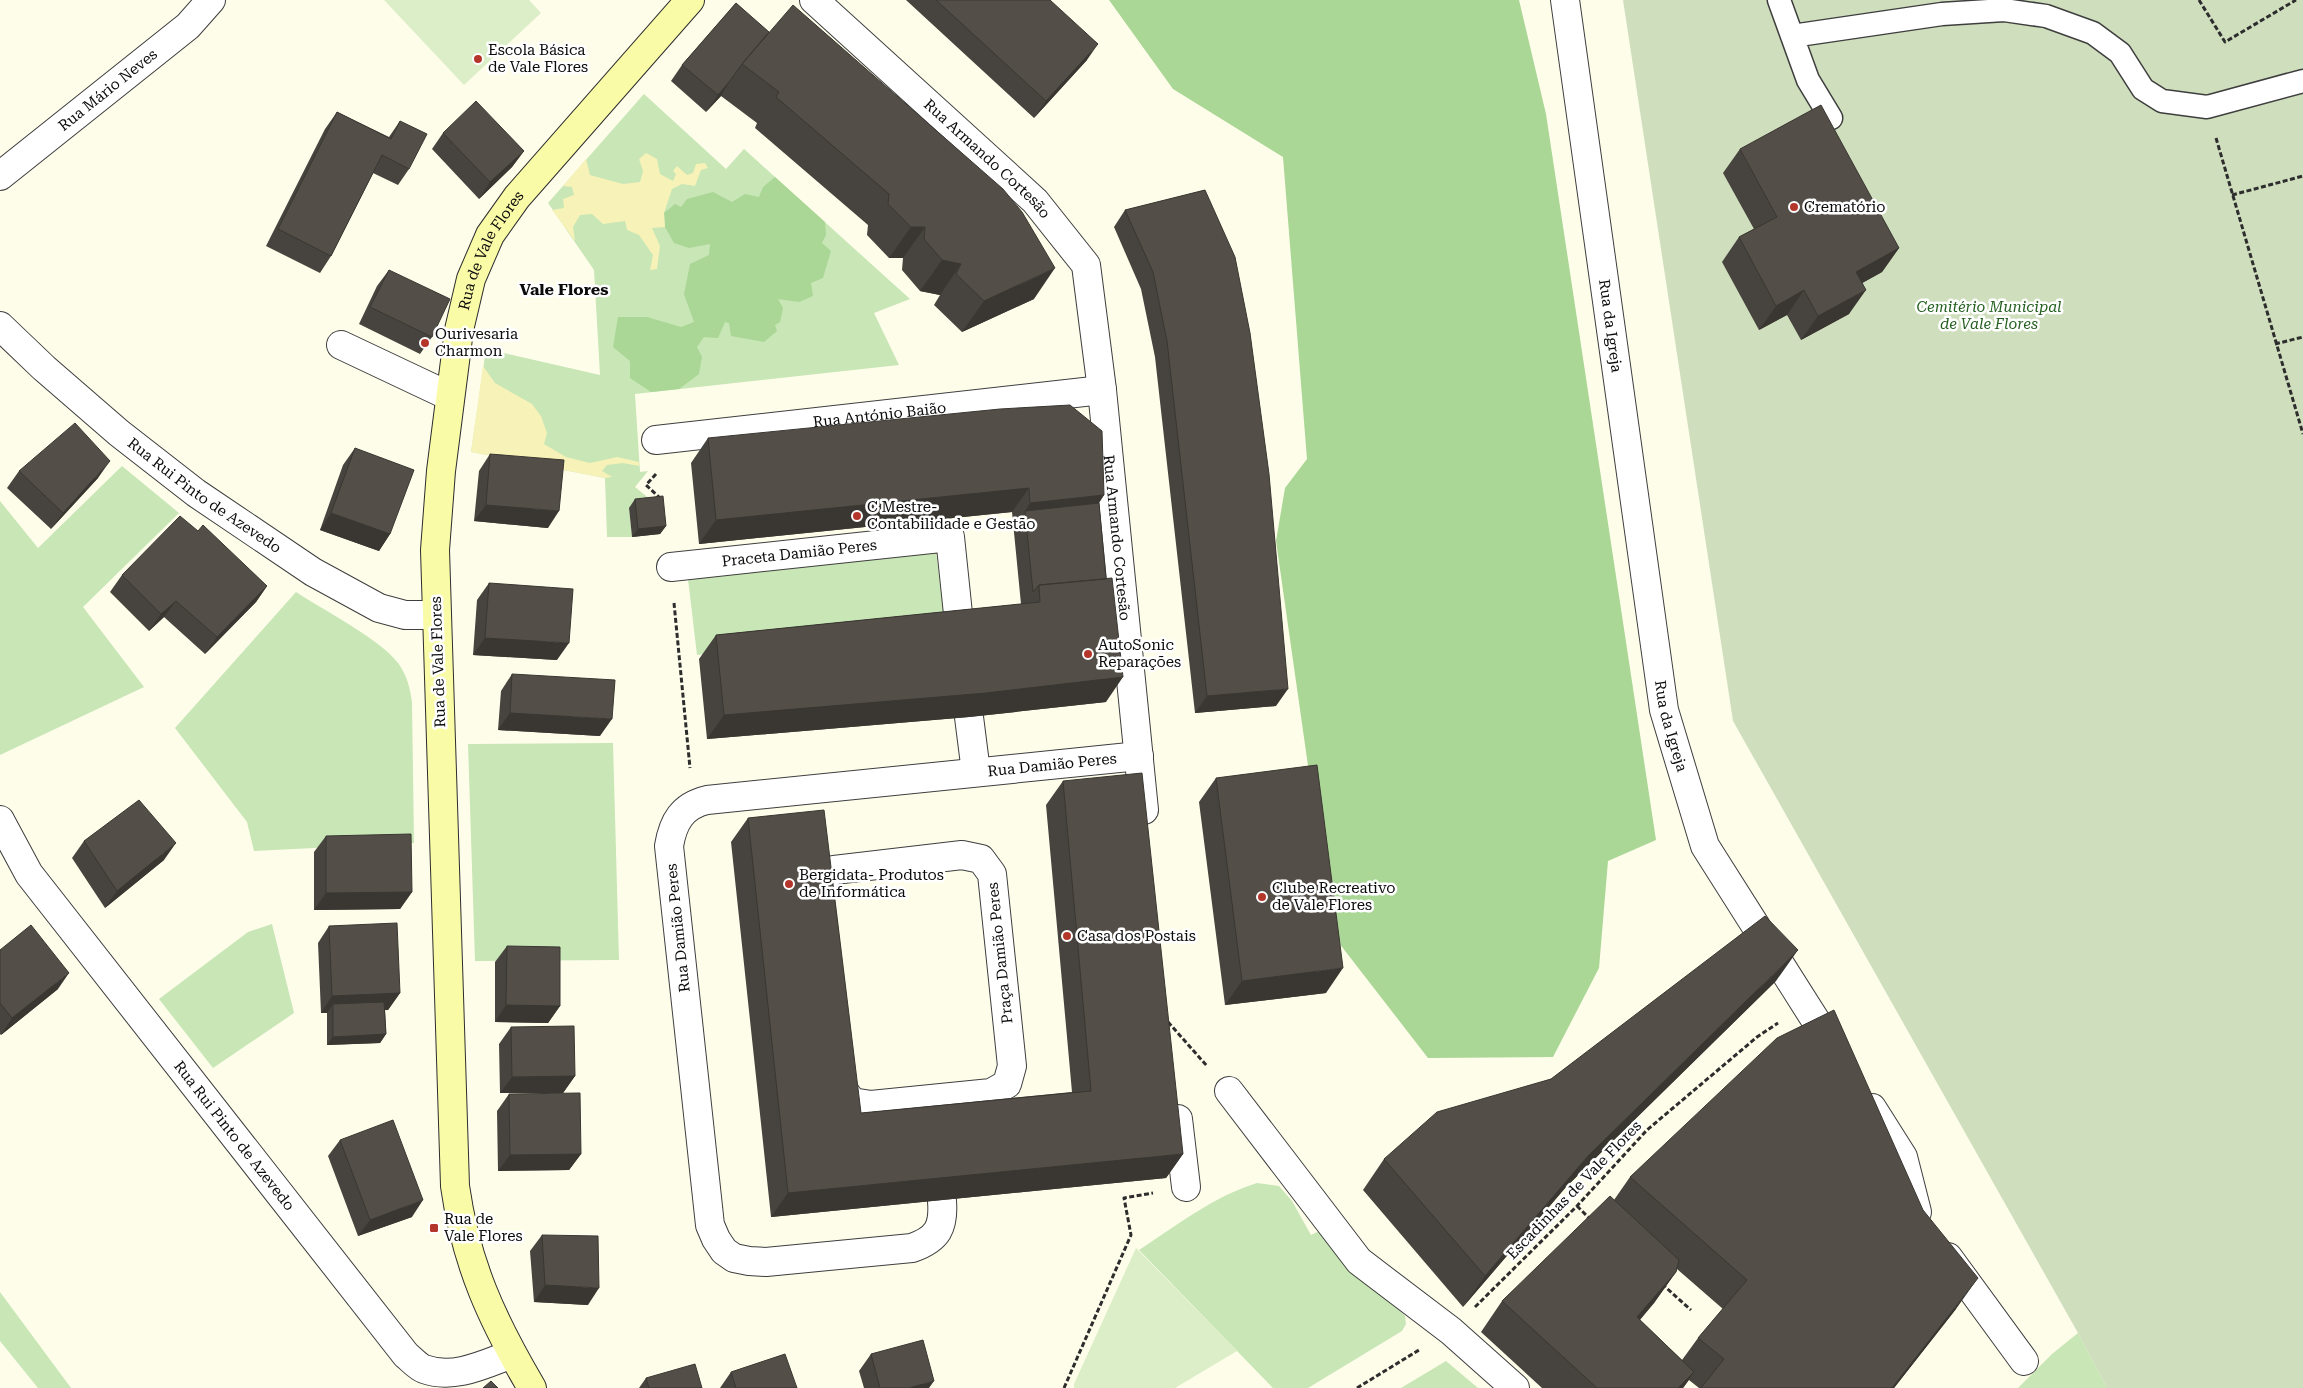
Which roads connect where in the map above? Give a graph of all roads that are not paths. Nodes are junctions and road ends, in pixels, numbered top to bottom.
1 (211, 0) edge
2 (690, 0) edge
3 (814, 0) edge
4 (1565, 0) edge
5 (1779, 0) edge
6 (1792, 36) junction
7 (2303, 81) edge
8 (1831, 118) dead end
9 (0, 176) edge
10 (0, 326) edge
11 (341, 345) dead end
12 (1102, 390) junction
13 (449, 396) junction
14 (656, 440) road end
15 (671, 567) road end
16 (436, 615) junction
17 (960, 633) edge
18 (969, 717) edge
19 (1138, 756) junction
20 (976, 772) junction
21 (0, 820) edge
22 (1147, 835) edge
23 (1175, 1090) edge
24 (1229, 1091) road end
25 (932, 1099) junction
26 (936, 1128) edge
27 (1186, 1188) road end
28 (942, 1201) edge
29 (512, 1354) junction
30 (2024, 1361) dead end
31 (532, 1388) edge
32 (1515, 1388) edge

1 - 9 street, Rua Mário Neves
2 - 13 street, Rua de Vale Flores
3 - 12 street, Rua Armando Cortesão
4 - 30 street, Rua da Igreja
5 - 6 lane
6 - 7 lane
6 - 8 lane
10 - 16 street, Rua Rui Pinto de Azevedo
11 - 13 street
12 - 14 street, Rua António Baião
12 - 19 street, Rua Armando Cortesão
13 - 16 street, Rua de Vale Flores
15 - 17 street, Praceta Damião Peres
16 - 29 street, Rua de Vale Flores
18 - 20 street
19 - 20 street, Rua Damião Peres
19 - 22 street, Rua Armando Cortesão
20 - 28 street, Rua Damião Peres
21 - 29 street, Rua Rui Pinto de Azevedo
23 - 27 street
24 - 32 street
25 - 25 street, Praça Damião Peres
25 - 26 street
29 - 31 street, Rua de Vale Flores

